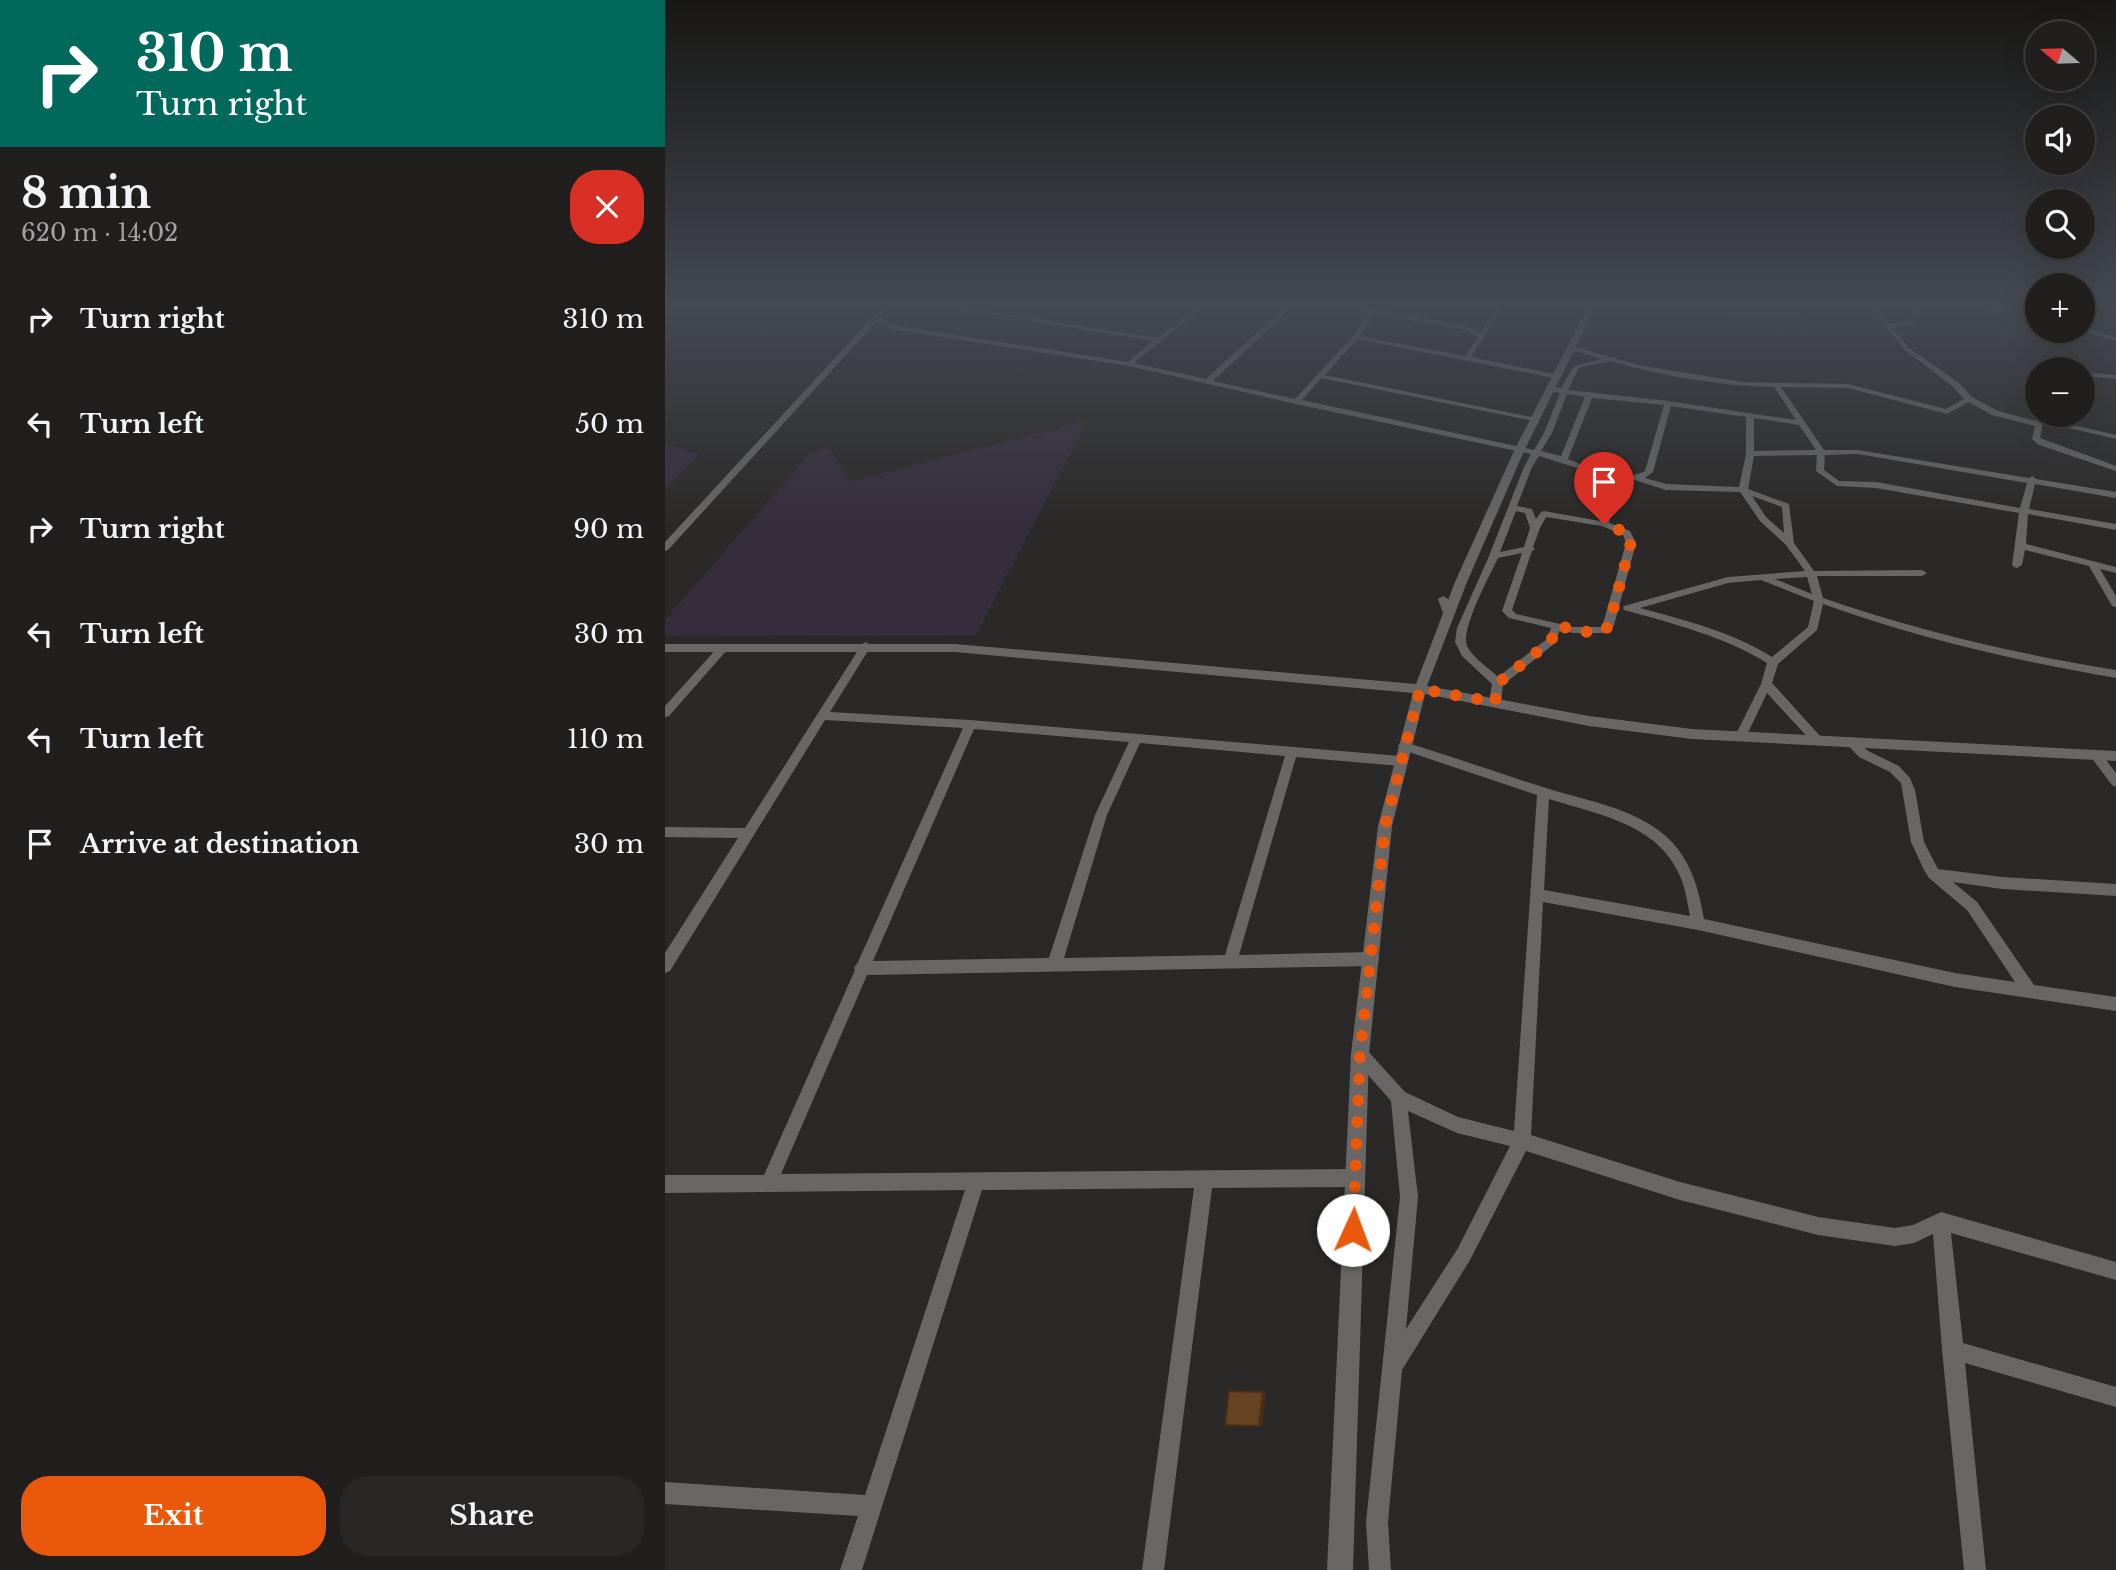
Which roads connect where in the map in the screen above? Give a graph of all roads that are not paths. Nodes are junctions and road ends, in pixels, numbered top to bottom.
1 (819, 379) edge
2 (1196, 379) edge
3 (1211, 379) edge
4 (1317, 379) edge
5 (1336, 379) edge
6 (1555, 379) edge
7 (1571, 379) edge
8 (1722, 379) edge
9 (1949, 379) edge
10 (1208, 382) junction
11 (1777, 386) junction
12 (1551, 389) junction
13 (1565, 391) junction
14 (1589, 395) junction
15 (1969, 399) junction
16 (1296, 402) junction
17 (1668, 403) junction
18 (1750, 417) junction
19 (2025, 417) edge
20 (1536, 420) junction
21 (1802, 424) junction
22 (2038, 427) edge
23 (2073, 427) edge
24 (2116, 437) edge
25 (1519, 451) junction
26 (1821, 451) junction
27 (1537, 454) junction
28 (1750, 454) junction
29 (1564, 460) junction
30 (2116, 470) edge
31 (1617, 477) junction
32 (1636, 478) junction
33 (2032, 479) junction
34 (1743, 490) junction
35 (2116, 495) edge
36 (1513, 508) junction
37 (2024, 510) junction
38 (1529, 511) junction
39 (1544, 514) junction
40 (1604, 524) junction
41 (2116, 527) edge
42 (1535, 528) junction
43 (1789, 543) junction
44 (2021, 546) junction
45 (665, 548) edge
46 (1530, 549) junction
47 (1494, 556) junction
48 (2017, 565) dead end
49 (2093, 565) junction
50 (2116, 570) edge
51 (1811, 573) junction
52 (1922, 573) dead end
53 (1765, 579) junction
54 (1443, 600) dead end
55 (1819, 600) junction
56 (2116, 604) edge
57 (1614, 606) junction
58 (1628, 608) junction
59 (1448, 616) junction
60 (1557, 626) junction
61 (866, 646) junction
62 (665, 648) edge
63 (723, 648) junction
64 (1773, 662) junction
65 (2116, 674) edge
66 (1498, 683) junction
67 (1766, 684) junction
68 (1420, 689) junction
69 (1495, 702) junction
70 (665, 713) edge
71 (822, 716) junction
72 (970, 724) junction
73 (1741, 736) junction
74 (1136, 739) junction
75 (1817, 740) junction
76 (1850, 741) junction
77 (1402, 753) junction
78 (1291, 754) junction
79 (2095, 754) junction
80 (2116, 756) edge
81 (2116, 782) edge
82 (1543, 792) junction
83 (665, 832) edge
84 (748, 833) junction
85 (1934, 874) junction
86 (2116, 890) edge
87 (1537, 895) junction
88 (1698, 924) junction
89 (1371, 959) junction
90 (1230, 961) junction
91 (1055, 963) junction
92 (665, 966) edge
93 (861, 968) junction
94 (2005, 988) joint
95 (2030, 991) junction
96 (2116, 1004) edge
97 (1360, 1054) junction
98 (1399, 1098) junction
99 (1522, 1141) junction
100 (1355, 1178) junction
101 (1204, 1180) junction
102 (769, 1182) junction
103 (976, 1182) junction
104 (665, 1184) edge
105 (1941, 1221) junction
106 (2116, 1271) edge
107 (1952, 1350) junction
108 (1391, 1369) junction
109 (2116, 1397) edge
110 (665, 1493) edge
111 (871, 1506) junction
112 (852, 1570) edge
113 (1153, 1570) edge
114 (1340, 1570) edge
115 (1380, 1570) edge
116 (1975, 1570) edge

1 - 45 street
2 - 10 street
3 - 10 street
4 - 16 street
5 - 20 street
6 - 12 street
7 - 13 street
8 - 11 street
9 - 15 street
10 - 16 street
11 - 15 street
11 - 21 street
12 - 13 street
12 - 20 street
13 - 14 street
13 - 27 street
14 - 17 street
14 - 29 street
15 - 19 street
16 - 25 street
17 - 18 street
17 - 32 street
18 - 21 street
18 - 28 street
20 - 25 street
21 - 26 street
22 - 30 street
23 - 24 street
25 - 27 street
25 - 59 street
26 - 28 street
26 - 33 street
26 - 37 street
27 - 29 street
27 - 36 street
28 - 34 street
29 - 31 street
31 - 32 street
31 - 40 street
32 - 34 street
33 - 35 street
33 - 37 street
34 - 43 street
34 - 43 street
36 - 38 street
36 - 47 street
37 - 41 street
37 - 44 street
38 - 39 street
38 - 42 street
39 - 40 street
39 - 42 street
40 - 57 street
42 - 46 street
43 - 51 street
44 - 48 street
44 - 49 street
46 - 47 street
46 - 60 street
47 - 66 street
49 - 50 street
49 - 56 street
51 - 52 street
51 - 53 street
51 - 55 street
53 - 55 street
53 - 58 street
54 - 59 street
55 - 64 street
55 - 65 street
57 - 58 street
57 - 60 street
58 - 64 street
59 - 68 street
60 - 66 street
61 - 63 street
61 - 68 street
61 - 71 street
62 - 63 street
63 - 70 street
64 - 67 street
66 - 69 street
67 - 73 street
67 - 75 street
68 - 69 street
68 - 77 street
69 - 73 street
71 - 72 street
71 - 84 street
72 - 74 street
72 - 93 street
73 - 75 street
74 - 78 street
74 - 91 street
75 - 76 street
76 - 79 street
76 - 85 street
77 - 78 street
77 - 82 street
77 - 89 street
78 - 90 street
79 - 80 street
79 - 81 street
82 - 87 street
82 - 88 street
83 - 84 street
84 - 92 street
85 - 86 street
85 - 95 street
87 - 88 street
87 - 99 street
88 - 94 street
89 - 90 street
89 - 97 street
90 - 91 street
91 - 93 street
93 - 102 street
94 - 95 street
95 - 96 street
97 - 98 street
97 - 100 street
98 - 99 street
98 - 108 street
99 - 105 street
99 - 108 street
100 - 101 street
100 - 114 street
101 - 103 street
101 - 113 street
102 - 103 street
102 - 104 street
103 - 111 street
105 - 106 street
105 - 107 street
107 - 109 street
107 - 116 street
108 - 115 street
110 - 111 street
111 - 112 street

